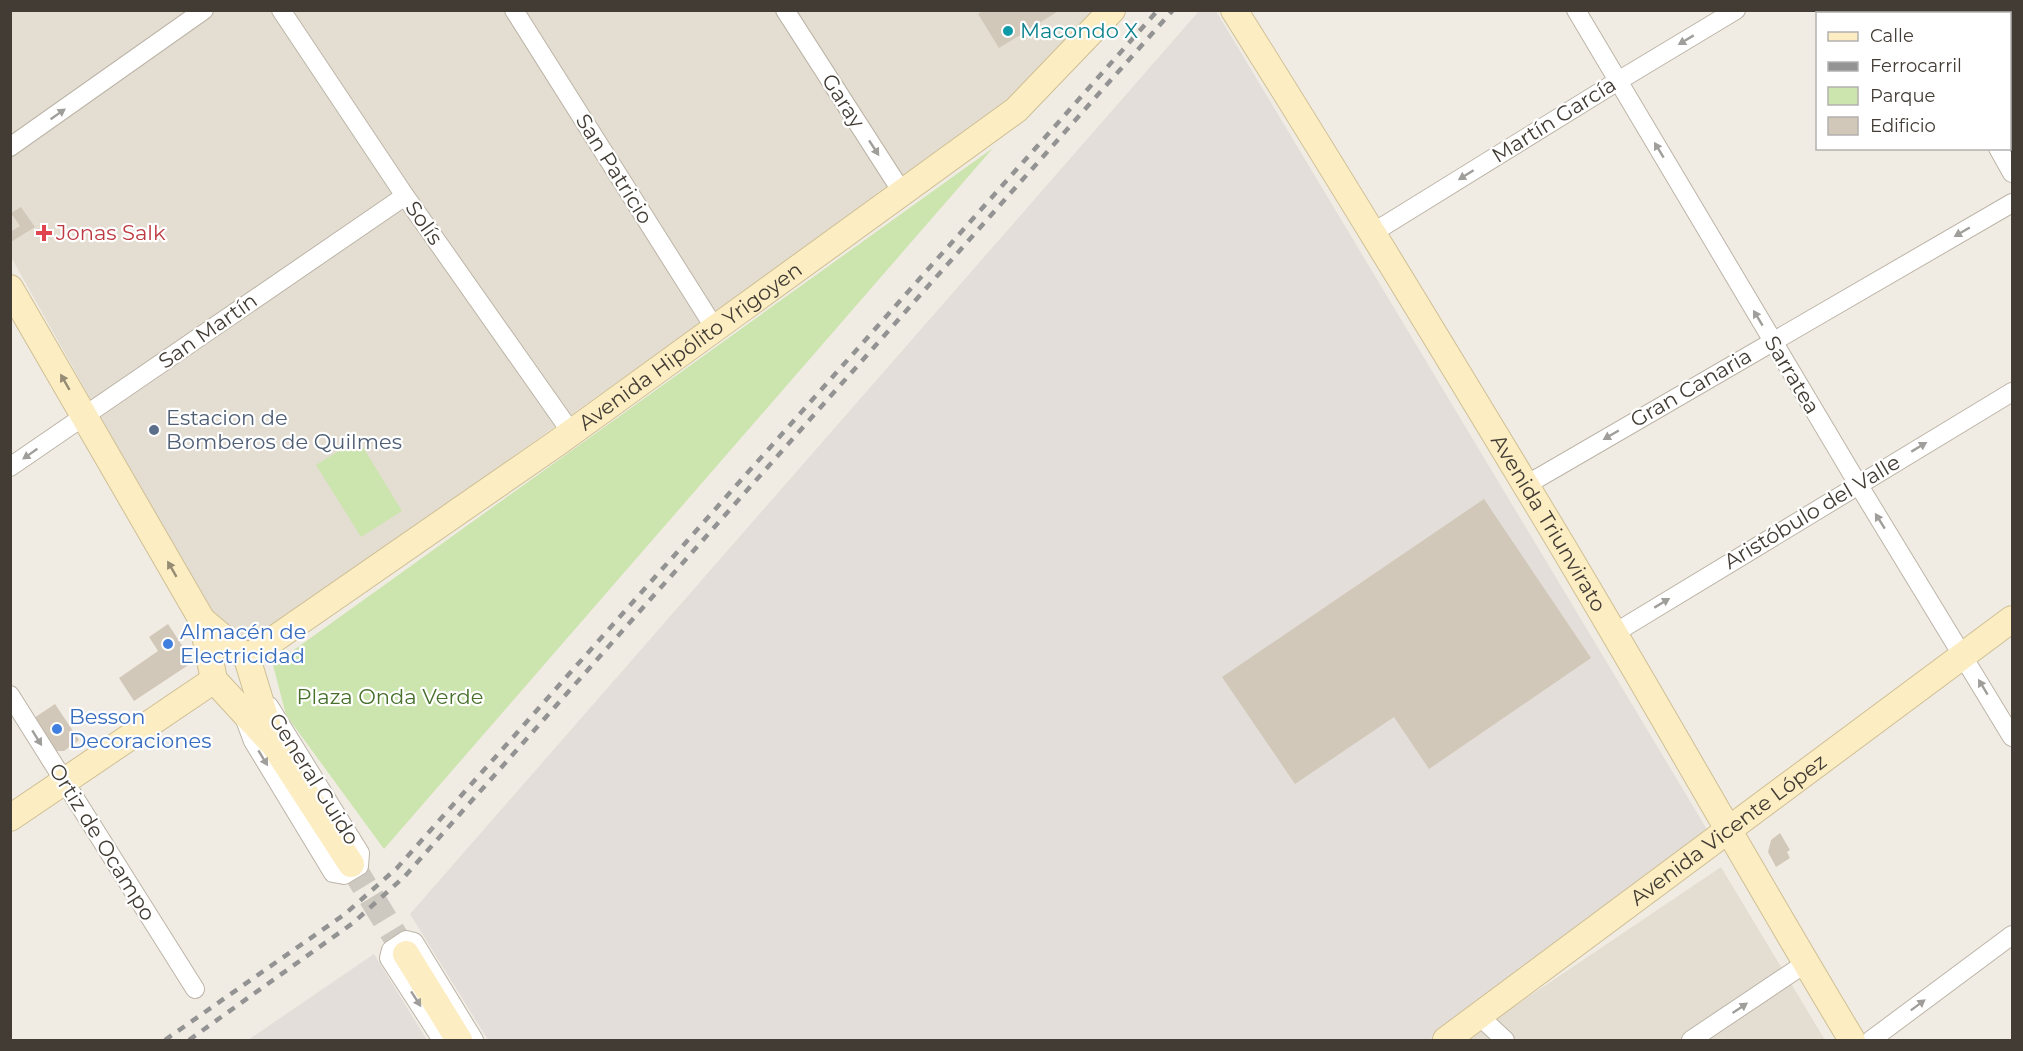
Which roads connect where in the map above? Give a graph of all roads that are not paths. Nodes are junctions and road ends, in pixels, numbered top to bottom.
1 (204, 10) edge
2 (281, 10) edge
3 (514, 10) edge
4 (784, 10) edge
5 (1112, 10) edge
6 (1234, 10) edge
7 (1576, 10) edge
8 (1736, 10) edge
9 (1618, 81) junction
10 (10, 147) edge
11 (1999, 150) edge
12 (2013, 173) edge
13 (902, 192) junction
14 (405, 196) junction
15 (2013, 203) edge
16 (1374, 232) junction
17 (10, 288) edge
18 (714, 327) junction
19 (1772, 341) junction
20 (2013, 392) edge
21 (85, 416) junction
22 (571, 432) junction
23 (10, 467) edge
24 (1858, 484) junction
25 (1526, 485) junction
26 (202, 620) junction
27 (2013, 620) edge
28 (1612, 634) junction
29 (1964, 656) junction
30 (247, 658) junction
31 (214, 680) junction
32 (10, 695) edge
33 (247, 696) junction
34 (2013, 737) edge
35 (63, 781) junction
36 (10, 818) edge
37 (1729, 831) junction
38 (351, 864) tunnel mouth
39 (2013, 935) edge
40 (406, 954) tunnel mouth
41 (1806, 963) junction
42 (195, 989) dead end
43 (1463, 1032) edge
44 (442, 1041) edge
45 (459, 1041) edge
46 (474, 1041) edge
47 (1505, 1041) edge
48 (1691, 1041) edge
49 (1852, 1041) edge
50 (1871, 1041) edge

10 -> 1 street
2 - 14 street, Solís
3 - 18 street, San Patricio
4 -> 13 street, Garay
5 - 13 main road, Avenida Hipólito Yrigoyen
6 - 16 main road, Avenida Triunvirato
7 - 9 street, Sarratea
8 -> 9 street, Martín García
9 -> 16 street, Martín García
19 -> 9 street, Sarratea
11 - 12 street
13 - 18 main road, Avenida Hipólito Yrigoyen
14 - 21 street, San Martín
14 - 22 street, Solís
15 -> 19 street, Gran Canaria
16 - 25 main road, Avenida Triunvirato
21 -> 17 main road
18 - 22 main road, Avenida Hipólito Yrigoyen
19 - 24 street, Sarratea
19 -> 25 street, Gran Canaria
24 -> 20 street, Aristóbulo del Valle
21 -> 23 street, San Martín
26 -> 21 main road
22 - 30 main road, Avenida Hipólito Yrigoyen
28 -> 24 street, Aristóbulo del Valle
29 -> 24 street, Sarratea
25 - 28 main road, Avenida Triunvirato
26 - 30 main road
26 - 31 main road
27 - 29 main road, Avenida Vicente López
28 - 37 main road, Avenida Triunvirato
34 -> 29 street, Sarratea
29 - 37 main road, Avenida Vicente López
30 - 33 main road, General Guido
31 - 33 main road, General Guido
31 - 35 main road
32 -> 35 street, Ortiz de Ocampo
33 -> 33 street, General Guido
33 - 38 main road, General Guido
35 - 36 main road
35 - 42 street, Ortiz de Ocampo
37 - 41 main road, Avenida Triunvirato
37 - 43 main road, Avenida Vicente López
50 -> 39 street
40 - 45 main road
48 -> 41 street
41 - 49 main road, Avenida Triunvirato
43 - 47 street
46 -> 44 street

